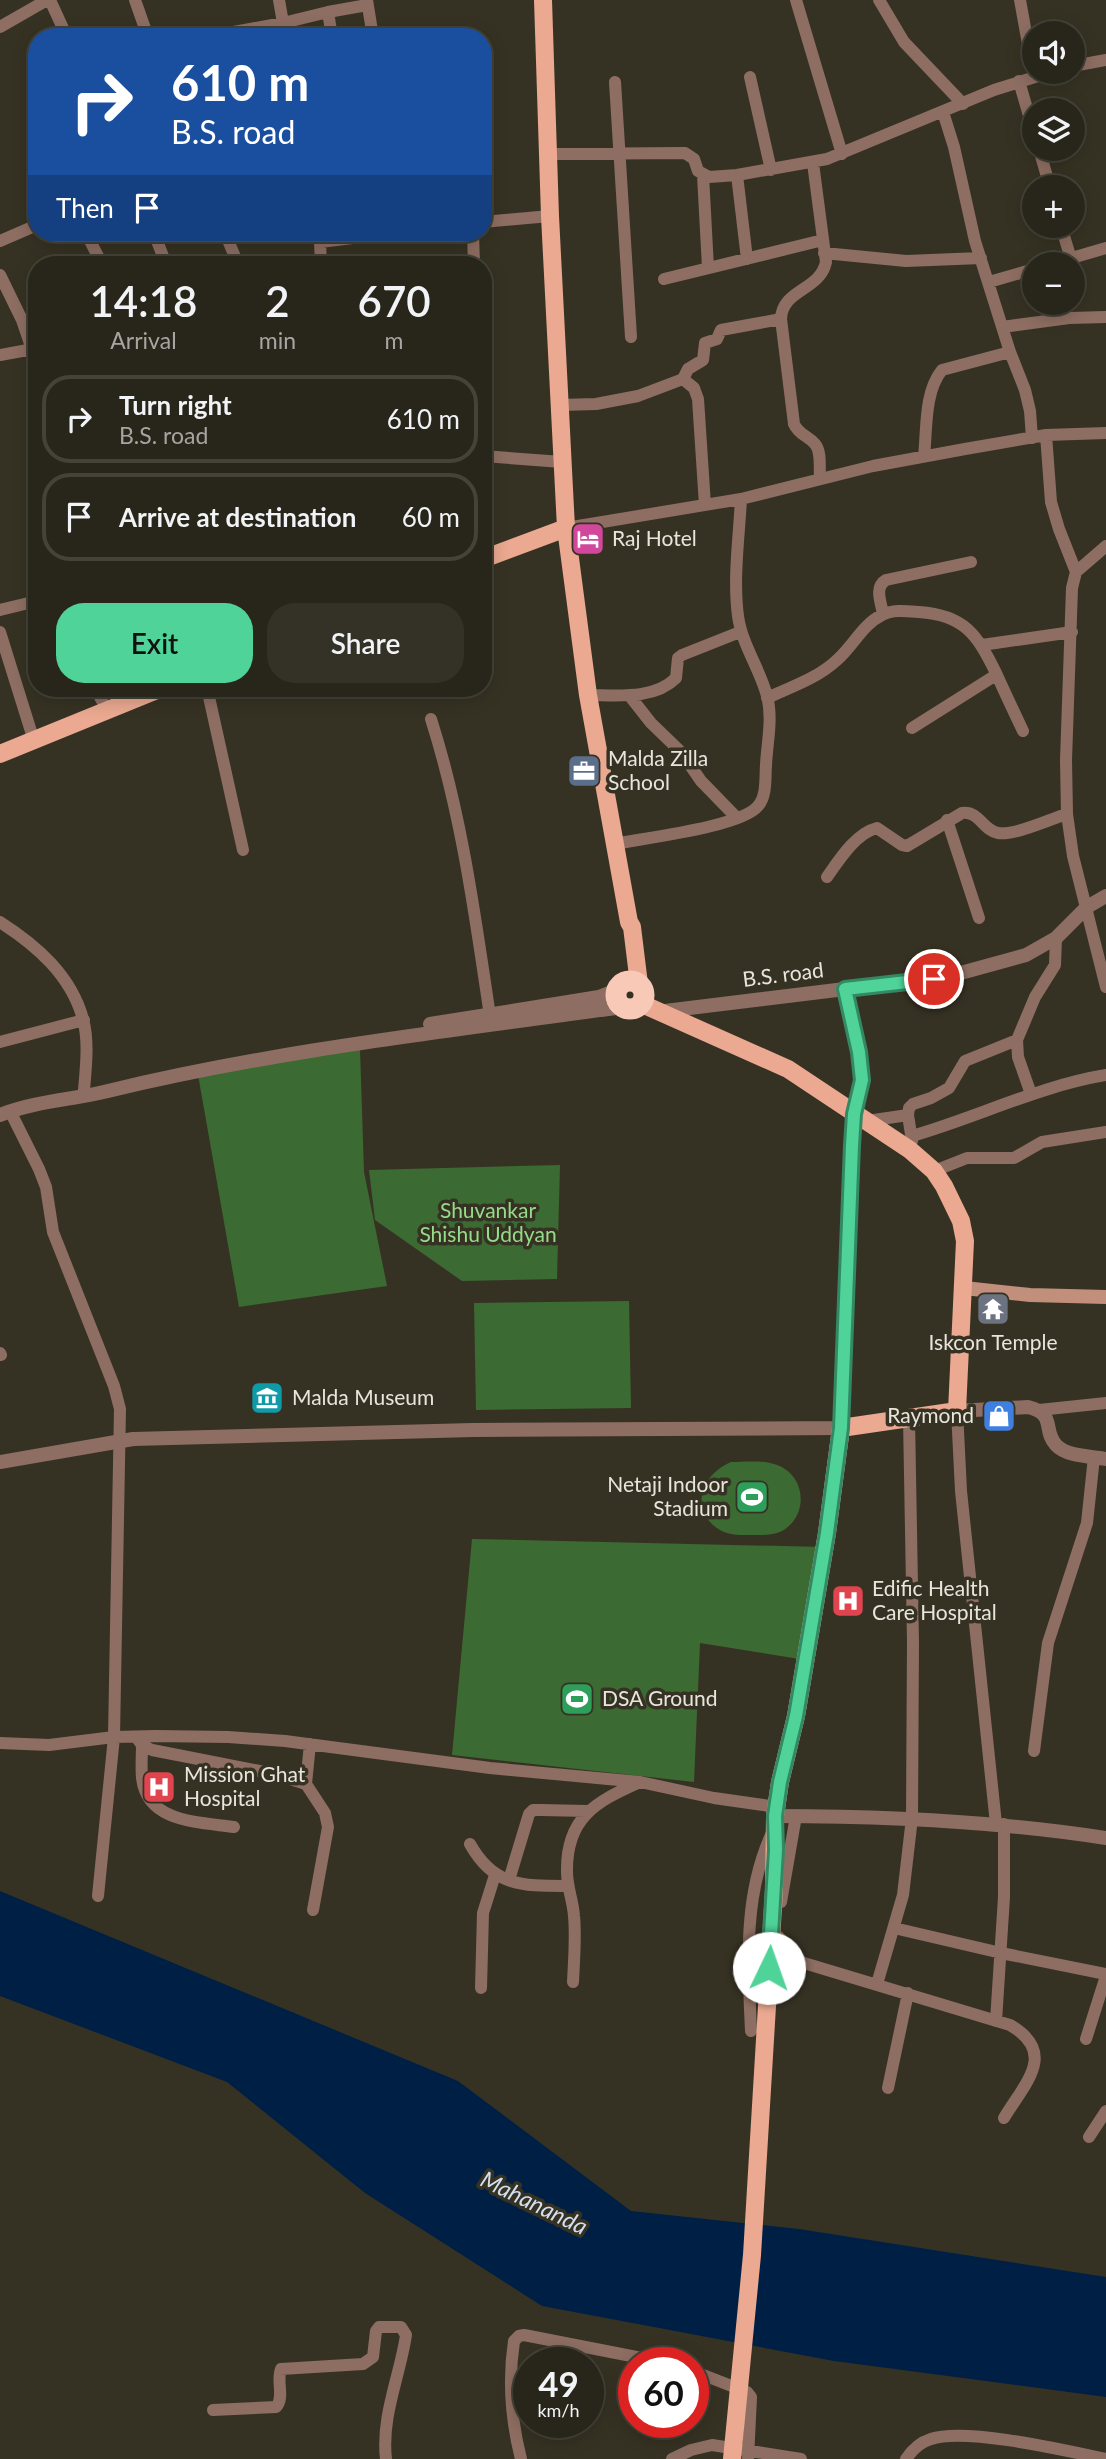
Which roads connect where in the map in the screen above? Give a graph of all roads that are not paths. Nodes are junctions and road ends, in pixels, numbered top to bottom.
1 (48, 0) edge
2 (135, 0) edge
3 (279, 0) edge
4 (543, 0) edge
5 (796, 0) edge
6 (1020, 0) edge
7 (881, 1) edge
8 (367, 2) edge
9 (328, 12) junction
10 (1024, 21) edge
11 (283, 23) junction
12 (0, 27) edge
13 (62, 28) edge
14 (145, 28) edge
15 (256, 28) edge
16 (284, 28) edge
17 (331, 28) edge
18 (371, 28) edge
19 (1106, 60) edge
20 (1085, 64) edge
21 (750, 77) dead end
22 (1022, 80) edge
23 (1019, 81) junction
24 (615, 82) dead end
25 (1024, 98) edge
26 (962, 104) junction
27 (943, 112) junction
28 (549, 154) junction
29 (618, 154) junction
30 (842, 154) junction
31 (813, 163) junction
32 (771, 170) junction
33 (703, 175) junction
34 (737, 175) junction
35 (550, 216) junction
36 (492, 221) edge
37 (28, 229) edge
38 (0, 241) edge
39 (824, 247) junction
40 (1106, 248) edge
41 (1085, 255) edge
42 (981, 258) junction
43 (747, 259) junction
44 (708, 268) junction
45 (1022, 272) edge
46 (0, 275) edge
47 (664, 279) dead end
48 (989, 282) junction
49 (1106, 317) edge
50 (781, 319) junction
51 (1002, 327) junction
52 (28, 336) edge
53 (631, 337) dead end
54 (28, 350) edge
55 (1010, 352) junction
56 (0, 355) edge
57 (683, 379) junction
58 (560, 405) junction
59 (1106, 433) edge
60 (1046, 435) junction
61 (1032, 438) junction
62 (924, 456) junction
63 (492, 457) edge
64 (562, 462) junction
65 (820, 478) junction
66 (741, 499) junction
67 (705, 505) junction
68 (566, 528) junction
69 (1106, 546) edge
70 (492, 556) edge
71 (971, 562) dead end
72 (1076, 572) junction
73 (28, 603) edge
74 (0, 610) edge
75 (883, 614) junction
76 (0, 632) edge
77 (740, 632) junction
78 (1072, 632) junction
79 (982, 645) junction
80 (996, 674) junction
81 (588, 695) junction
82 (629, 695) junction
83 (100, 697) edge
84 (140, 697) edge
85 (210, 697) edge
86 (767, 698) junction
87 (107, 710) junction
88 (431, 719) dead end
89 (912, 728) dead end
90 (1023, 731) dead end
91 (34, 741) junction
92 (0, 754) edge
93 (1067, 814) junction
94 (737, 818) junction
95 (947, 820) junction
96 (615, 844) junction
97 (243, 850) dead end
98 (827, 877) dead end
99 (1106, 895) edge
100 (1087, 907) junction
101 (979, 918) dead end
102 (0, 922) edge
103 (1056, 938) junction
104 (1106, 987) edge
105 (845, 989) junction
106 (637, 1000) junction
107 (490, 1016) junction
108 (84, 1020) junction
109 (1017, 1040) junction
110 (0, 1042) edge
111 (1106, 1075) edge
112 (84, 1090) junction
113 (1031, 1094) junction
114 (70, 1097) junction
115 (5, 1113) edge
116 (908, 1115) junction
117 (860, 1118) junction
118 (1106, 1132) edge
119 (911, 1143) junction
120 (934, 1171) junction
121 (964, 1288) junction
122 (1106, 1297) edge
123 (1106, 1403) edge
124 (1039, 1410) junction
125 (957, 1411) junction
126 (909, 1418) junction
127 (841, 1428) junction
128 (119, 1442) junction
129 (1100, 1458) edge
130 (0, 1462) edge
131 (114, 1737) junction
132 (139, 1741) junction
133 (0, 1743) edge
134 (310, 1744) junction
135 (1034, 1751) dead end
136 (640, 1782) junction
137 (306, 1784) junction
138 (587, 1811) junction
139 (776, 1816) junction
140 (796, 1816) junction
141 (912, 1818) junction
142 (1000, 1824) junction
143 (234, 1827) dead end
144 (1106, 1838) edge
145 (470, 1844) dead end
146 (495, 1875) junction
147 (509, 1880) junction
148 (568, 1886) junction
149 (98, 1896) dead end
150 (313, 1910) dead end
151 (894, 1928) junction
152 (1002, 1953) junction
153 (1106, 1975) edge
154 (573, 1982) dead end
155 (877, 1984) junction
156 (481, 1988) dead end
157 (908, 1993) junction
158 (996, 2021) junction
159 (751, 2031) dead end
160 (1086, 2039) dead end
161 (888, 2088) dead end
162 (1106, 2111) edge
163 (1004, 2118) dead end
164 (1090, 2137) dead end
165 (618, 2353) edge
166 (709, 2377) edge
167 (213, 2410) dead end
168 (748, 2454) edge
169 (1073, 2455) edge
170 (386, 2459) edge
171 (520, 2459) edge
172 (672, 2459) edge
173 (732, 2459) edge
174 (801, 2459) edge
175 (906, 2459) edge
176 (1106, 2459) edge

1 - 12 street
1 - 13 street
2 - 14 street
3 - 11 street
4 - 28 main road
5 - 30 street
6 - 10 street
7 - 26 street
8 - 9 street
8 - 18 street
9 - 11 street
9 - 17 street
11 - 15 street
11 - 16 street
19 - 20 street
21 - 32 street
22 - 23 street
23 - 25 street
23 - 26 street
24 - 29 street
26 - 27 street
27 - 30 street
27 - 42 street
28 - 29 street
28 - 35 main road
29 - 33 street
29 - 53 street
30 - 31 street
31 - 32 street
31 - 39 street
32 - 34 street
33 - 34 street
33 - 44 street
34 - 43 street
35 - 36 street
35 - 58 main road
37 - 38 street
39 - 42 street
39 - 43 street
39 - 50 street
40 - 41 street
42 - 48 street
43 - 44 street
44 - 47 street
45 - 48 street
46 - 52 street
48 - 51 street
49 - 51 street
50 - 57 street
50 - 65 street
51 - 55 street
54 - 56 street
55 - 61 street
55 - 62 street
57 - 58 street
57 - 67 street
58 - 64 main road
59 - 60 street
60 - 61 street
60 - 72 street
61 - 62 street
62 - 65 street
63 - 64 street
64 - 68 main road
65 - 66 street
66 - 67 street
66 - 77 street
67 - 68 street
68 - 70 main road
68 - 81 main road
69 - 72 street
71 - 75 street
72 - 78 street
73 - 74 street
75 - 79 street
75 - 86 street
76 - 91 street
77 - 82 street
77 - 86 street
78 - 79 street
78 - 93 street
79 - 80 street
80 - 89 street
80 - 90 street
81 - 82 street
81 - 96 main road
82 - 94 street
83 - 87 street
84 - 87 main road
85 - 97 street
86 - 94 street
87 - 91 main road
88 - 107 street
91 - 92 main road
93 - 95 street
93 - 100 street
94 - 96 street
95 - 98 street
95 - 101 street
96 - 106 main road
99 - 100 street, B.S. road
100 - 103 street, B.S. road
100 - 104 street
102 - 108 street
103 - 105 street, B.S. road
103 - 109 street
105 - 106 street, B.S. road
105 - 117 street
106 - 107 street
106 - 114 street
106 - 117 main road
107 - 112 street
108 - 110 street
108 - 112 street
109 - 113 street
109 - 116 street
111 - 113 street
112 - 114 street
113 - 119 street
114 - 115 street
115 - 128 street
116 - 117 street
116 - 119 street
117 - 119 main road
117 - 127 street
118 - 120 street
119 - 120 main road
120 - 121 main road
121 - 122 main road
121 - 125 main road
123 - 124 street
124 - 125 street
124 - 129 street
125 - 126 main road
125 - 142 street
126 - 127 main road
126 - 141 street
127 - 128 street
127 - 139 main road
128 - 130 street
128 - 131 street
129 - 135 street
131 - 132 street
131 - 133 street
131 - 149 street
132 - 134 street
132 - 137 street
132 - 143 street
134 - 136 street
134 - 137 street
136 - 138 street
136 - 139 street
137 - 150 street
138 - 147 street
138 - 148 street
139 - 140 street
139 - 159 street
139 - 173 main road
140 - 141 street
140 - 155 street
141 - 142 street
141 - 151 street
142 - 144 street
142 - 152 street
145 - 146 street
146 - 147 street
146 - 156 street
147 - 148 street
148 - 154 street
151 - 152 street
151 - 155 street
152 - 153 street
152 - 158 street
153 - 160 street
155 - 157 street
157 - 158 street
157 - 161 street
158 - 163 street
162 - 164 street
165 - 171 street
166 - 168 street
167 - 170 street
168 - 172 street
168 - 174 street
169 - 175 street
169 - 176 street

